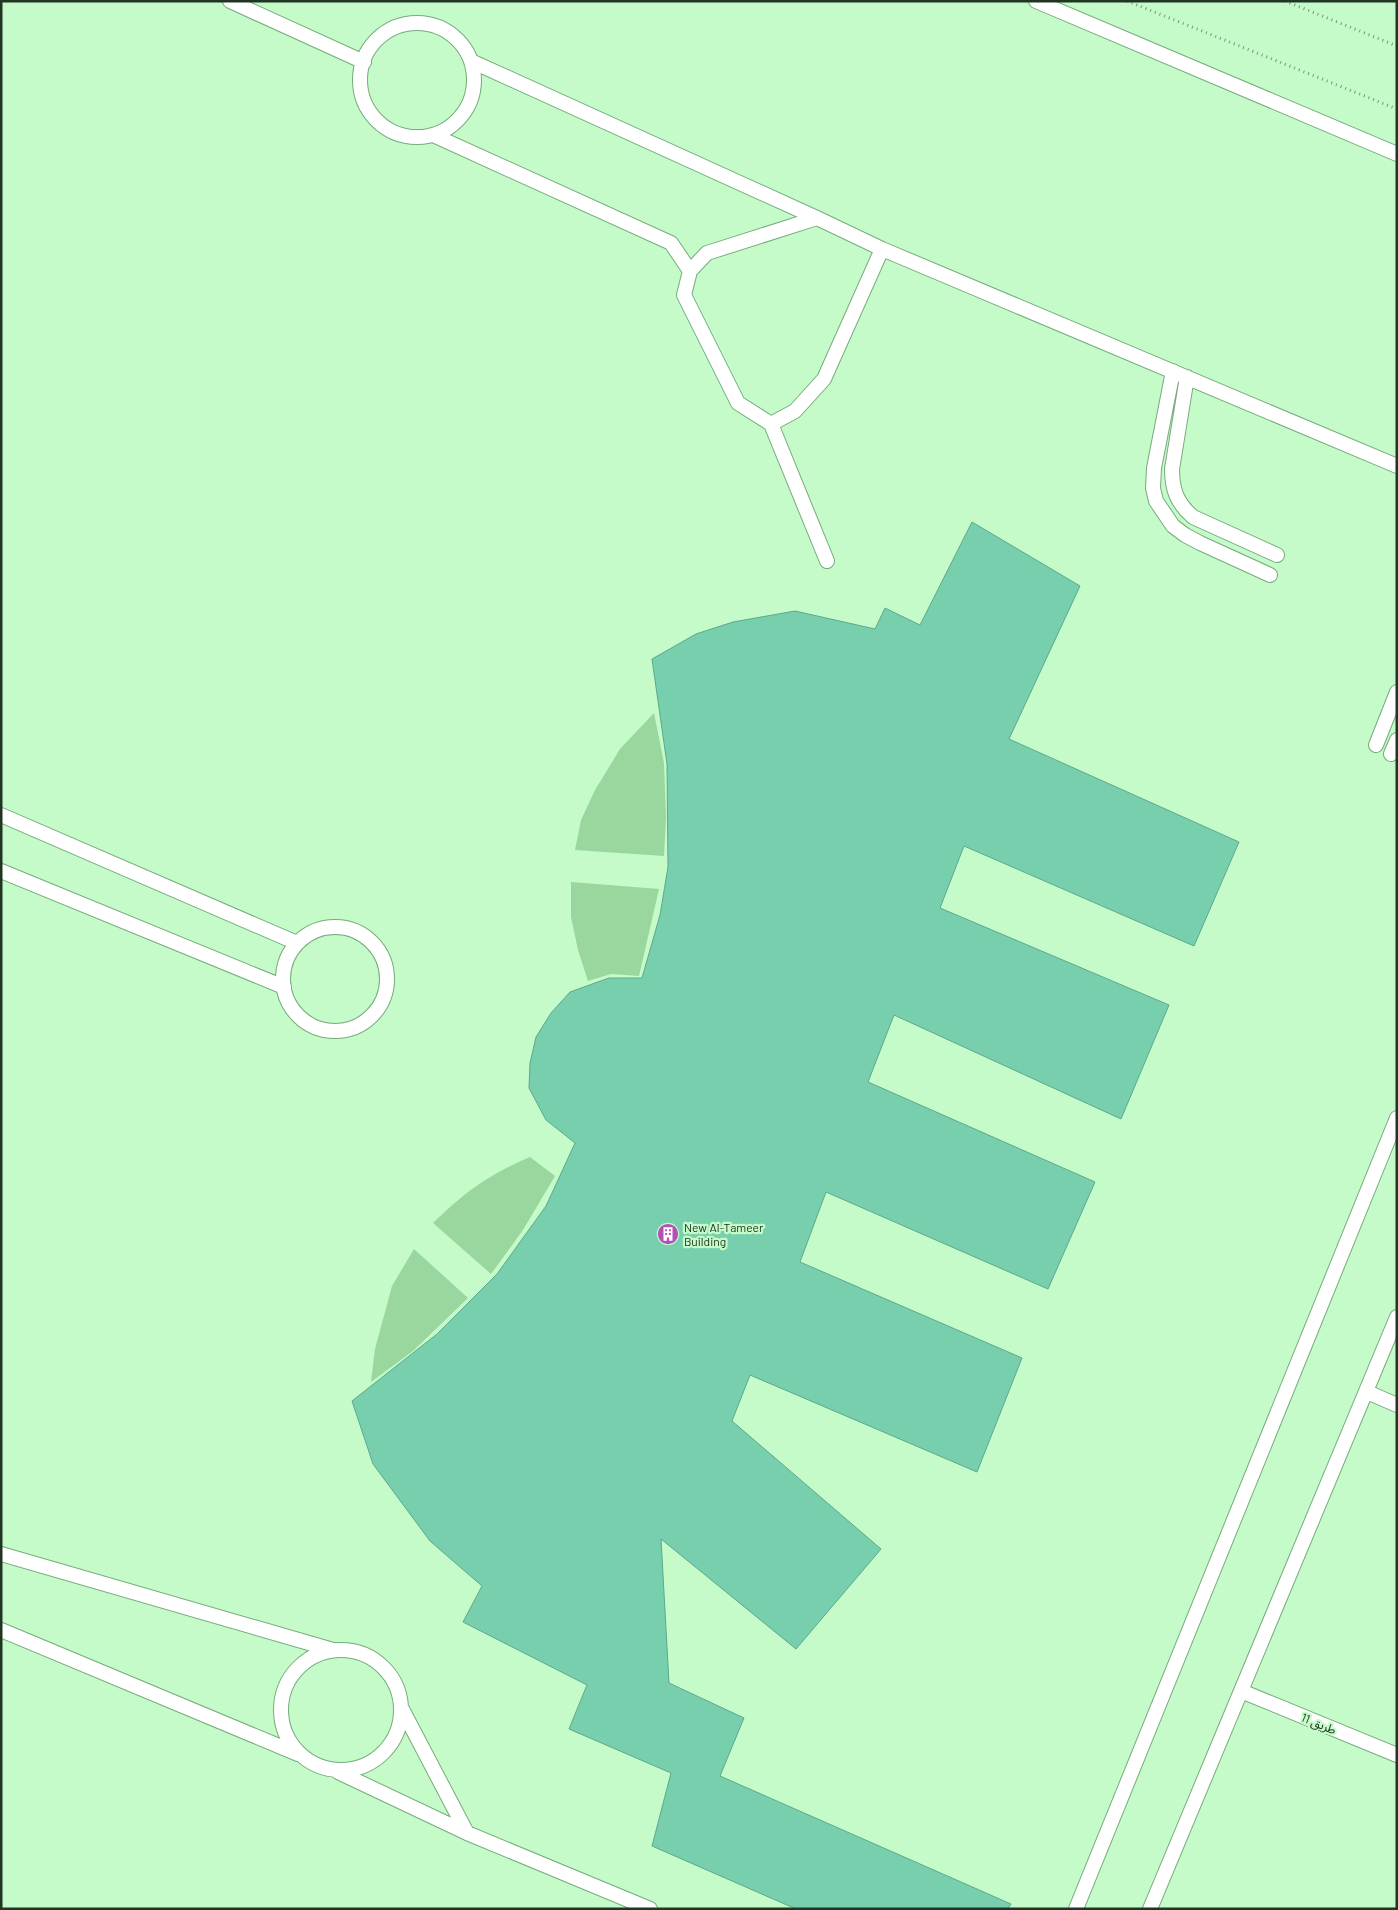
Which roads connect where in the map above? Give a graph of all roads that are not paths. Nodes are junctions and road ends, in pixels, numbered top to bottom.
1 (230, 1) edge
2 (1036, 1) edge
3 (471, 61) junction
4 (364, 62) junction
5 (433, 135) junction
6 (1397, 154) edge
7 (817, 218) junction
8 (882, 249) junction
9 (690, 271) junction
10 (1173, 371) junction
11 (1187, 377) junction
12 (771, 424) junction
13 (1397, 466) edge
14 (1277, 555) dead end
15 (827, 561) dead end
16 (1270, 575) dead end
17 (1397, 692) edge
18 (1397, 740) edge
19 (1376, 745) dead end
20 (1391, 754) dead end
21 (1, 815) edge
22 (1, 871) edge
23 (297, 943) junction
24 (284, 986) junction
25 (1397, 1118) edge
26 (1397, 1317) edge
27 (1367, 1392) junction
28 (1397, 1405) edge
29 (1, 1554) edge
30 (1, 1630) edge
31 (334, 1650) junction
32 (1241, 1691) junction
33 (402, 1710) junction
34 (299, 1754) junction
35 (1397, 1755) edge
36 (335, 1771) junction
37 (467, 1832) junction
38 (650, 1909) edge
39 (1076, 1909) edge
40 (1150, 1909) edge

1 - 4 lane
2 - 6 lane
3 - 4 lane
3 - 5 lane
3 - 7 lane
4 - 5 lane
5 - 9 lane
7 - 8 lane
7 - 9 lane
8 - 10 lane
8 - 12 lane
9 - 12 lane
10 - 11 lane
10 - 16 lane
11 - 13 lane
11 - 14 lane
12 - 15 lane
17 - 19 lane
18 - 20 lane
21 - 23 lane
22 - 24 lane
23 - 24 lane
23 - 24 lane
25 - 39 lane
26 - 27 lane
27 - 28 lane
27 - 32 lane
29 - 31 lane
30 - 34 lane
31 - 33 lane
31 - 34 lane
32 - 35 lane, طريق 11
32 - 40 lane
33 - 36 lane
33 - 37 lane
34 - 36 lane
36 - 37 lane
37 - 38 lane

